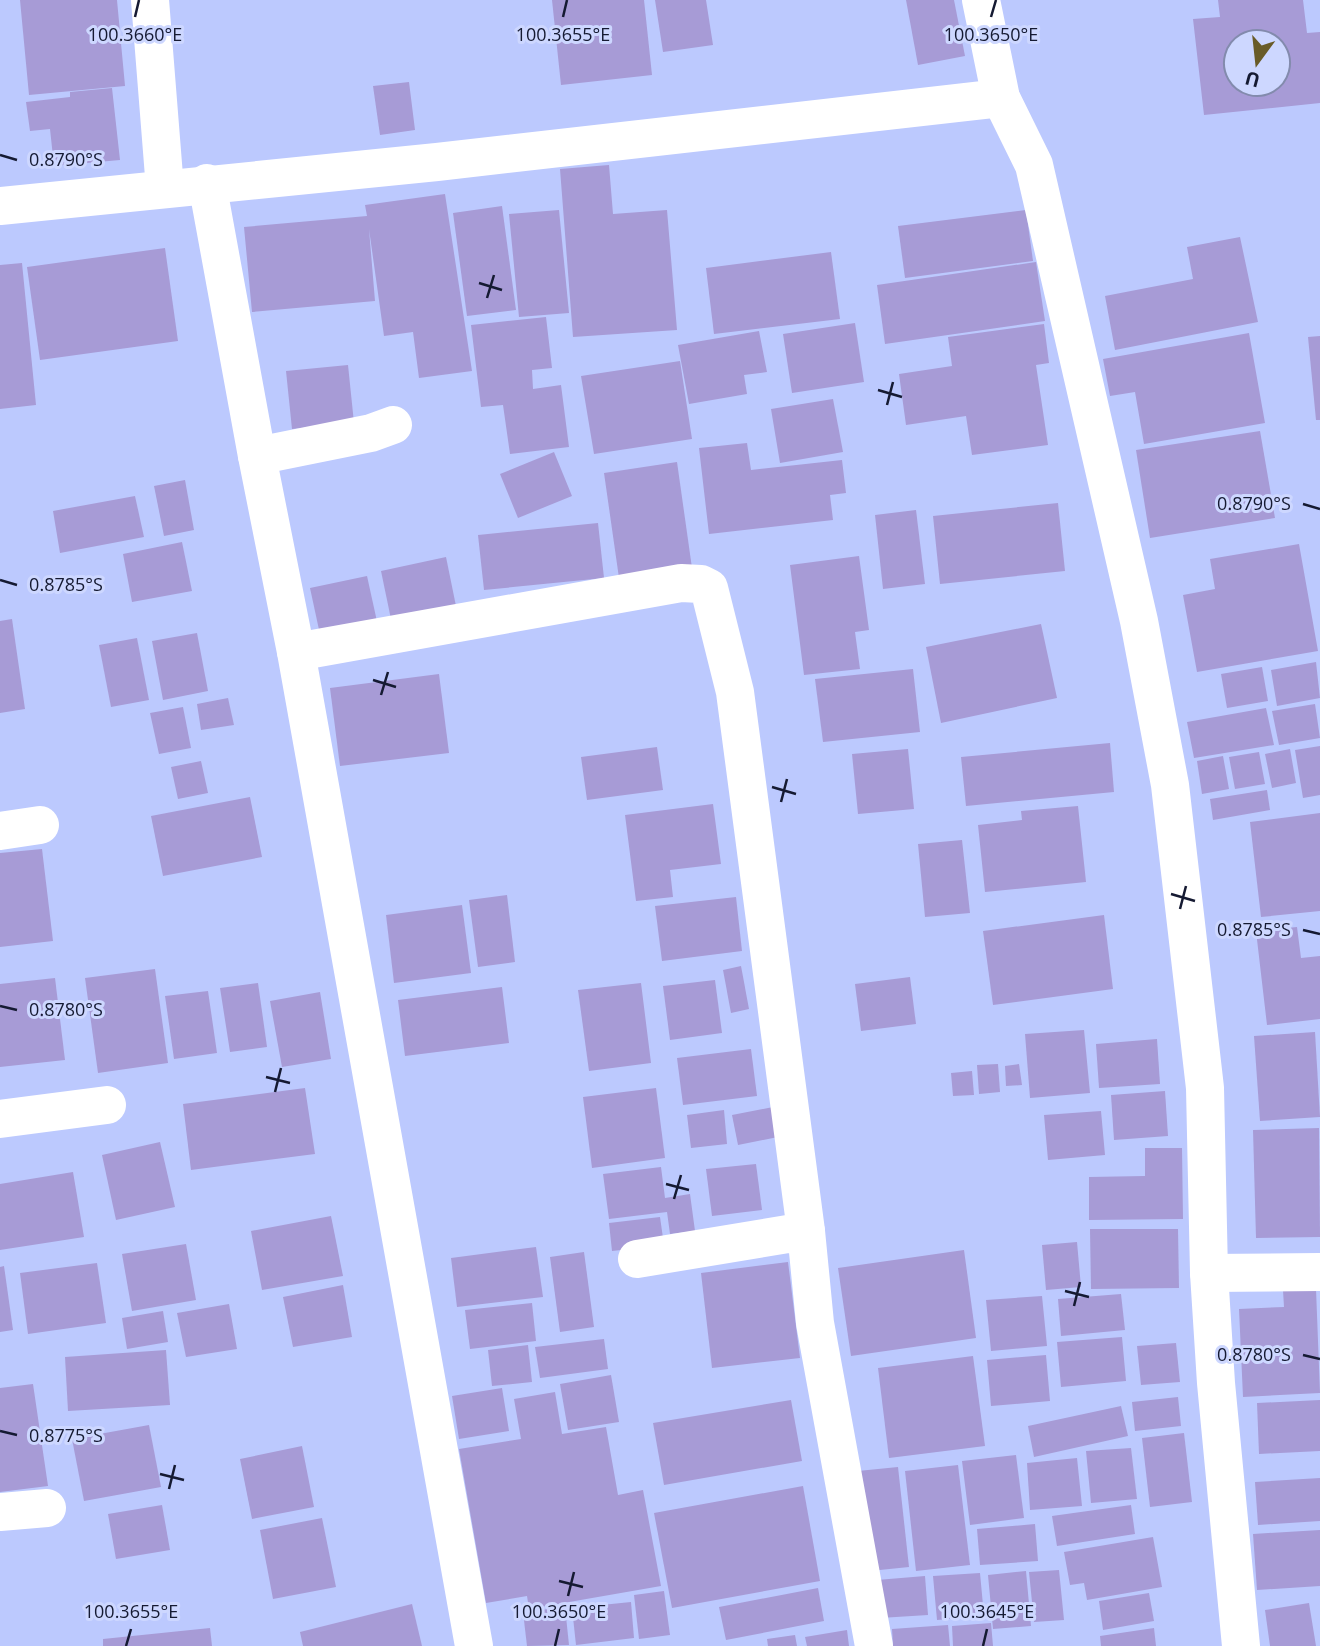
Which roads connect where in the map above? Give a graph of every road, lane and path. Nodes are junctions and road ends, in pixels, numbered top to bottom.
1 (150, 0) edge
2 (981, 0) edge
3 (1001, 98) junction
4 (208, 183) junction
5 (165, 189) junction
6 (0, 206) edge
7 (393, 425) dead end
8 (257, 456) junction
9 (296, 652) junction
10 (40, 825) dead end
11 (0, 831) edge
12 (107, 1105) dead end
13 (0, 1119) edge
14 (806, 1231) junction
15 (637, 1259) dead end
16 (1320, 1272) edge
17 (1209, 1273) junction
18 (47, 1508) dead end
19 (0, 1511) edge
20 (474, 1646) edge
21 (874, 1646) edge
22 (1241, 1646) edge

1 - 5 street
2 - 3 street
3 - 4 street
3 - 17 street
4 - 5 street
4 - 8 street
5 - 6 street
7 - 8 street
8 - 9 street
9 - 14 street
9 - 20 street
10 - 11 street
12 - 13 street
14 - 15 street
14 - 21 street
16 - 17 street
17 - 22 street
18 - 19 street

